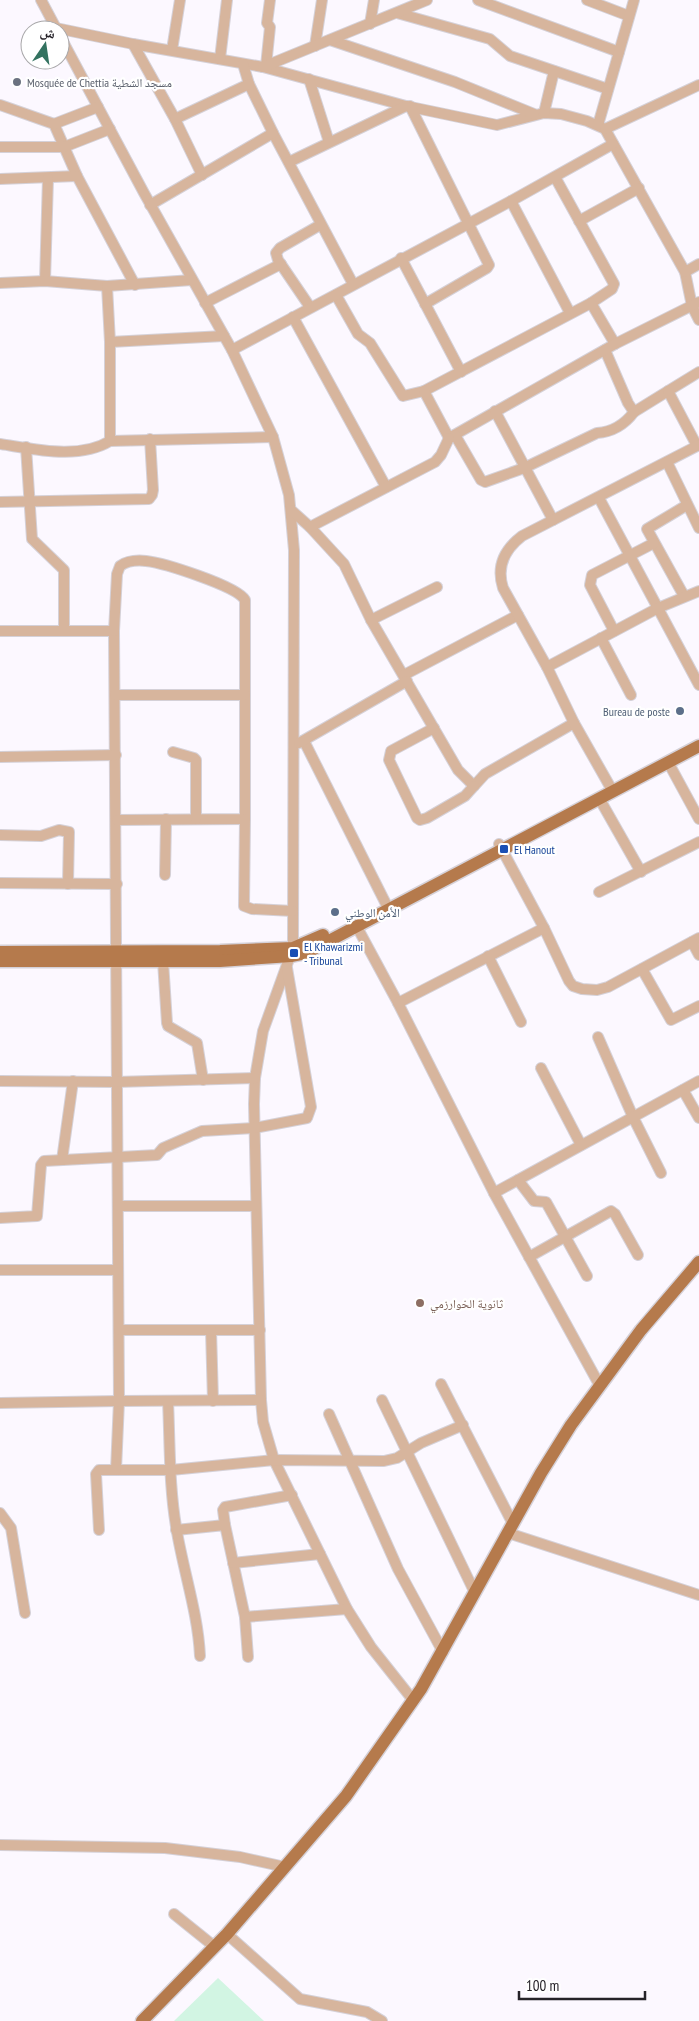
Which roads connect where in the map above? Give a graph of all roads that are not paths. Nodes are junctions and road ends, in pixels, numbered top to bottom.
1 (41, 0) edge
2 (180, 0) edge
3 (227, 0) edge
4 (270, 0) edge
5 (322, 0) edge
6 (374, 0) edge
7 (427, 0) edge
8 (478, 0) edge
9 (587, 0) edge
10 (634, 0) edge
11 (396, 13) junction
12 (629, 16) junction
13 (51, 20) edge
14 (370, 24) junction
15 (70, 33) edge
16 (330, 40) junction
17 (133, 44) junction
18 (315, 46) junction
19 (172, 50) junction
20 (619, 52) junction
21 (70, 55) edge
22 (220, 59) junction
23 (243, 64) junction
24 (264, 67) junction
25 (554, 71) junction
26 (309, 79) junction
27 (249, 84) junction
28 (699, 86) edge
29 (608, 89) junction
30 (0, 105) edge
31 (408, 106) junction
32 (98, 107) junction
33 (539, 114) junction
34 (175, 119) junction
35 (54, 124) junction
36 (602, 127) junction
37 (110, 129) junction
38 (273, 134) junction
39 (329, 142) junction
40 (613, 144) junction
41 (0, 147) edge
42 (64, 147) junction
43 (289, 162) junction
44 (202, 175) junction
45 (77, 176) junction
46 (555, 177) junction
47 (48, 178) junction
48 (0, 179) edge
49 (639, 188) junction
50 (511, 201) junction
51 (150, 205) junction
52 (579, 221) junction
53 (467, 223) junction
54 (320, 225) junction
55 (401, 258) junction
56 (281, 264) junction
57 (699, 264) edge
58 (685, 272) junction
59 (192, 280) junction
60 (45, 282) junction
61 (0, 283) edge
62 (353, 284) junction
63 (135, 285) junction
64 (107, 286) junction
65 (336, 295) junction
66 (205, 303) junction
67 (591, 303) junction
68 (425, 304) junction
69 (696, 304) edge
70 (310, 307) junction
71 (570, 313) junction
72 (293, 317) junction
73 (699, 320) edge
74 (224, 336) junction
75 (110, 342) junction
76 (615, 344) junction
77 (232, 350) junction
78 (605, 350) junction
79 (461, 372) junction
80 (699, 372) edge
81 (424, 391) junction
82 (668, 392) junction
83 (495, 411) junction
84 (634, 412) junction
85 (452, 436) junction
86 (273, 437) junction
87 (150, 439) junction
88 (110, 441) junction
89 (0, 444) edge
90 (698, 446) edge
91 (26, 447) junction
92 (667, 462) junction
93 (524, 468) junction
94 (386, 487) junction
95 (599, 498) junction
96 (0, 502) edge
97 (29, 502) junction
98 (687, 505) junction
99 (291, 510) junction
100 (553, 520) junction
101 (310, 526) junction
102 (699, 528) edge
103 (654, 543) junction
104 (630, 557) junction
105 (438, 587) dead end
106 (699, 590) edge
107 (684, 596) junction
108 (658, 608) junction
109 (518, 615) junction
110 (371, 620) junction
111 (0, 631) edge
112 (64, 631) junction
113 (114, 631) junction
114 (614, 631) junction
115 (601, 638) junction
116 (546, 667) junction
117 (405, 678) junction
118 (699, 686) edge
119 (631, 694) dead end
120 (115, 695) junction
121 (245, 695) junction
122 (574, 723) junction
123 (434, 728) junction
124 (699, 737) edge
125 (304, 741) junction
126 (294, 746) junction
127 (699, 746) edge
128 (173, 752) dead end
129 (116, 755) junction
130 (0, 757) edge
131 (668, 762) junction
132 (474, 786) junction
133 (610, 787) junction
134 (599, 798) junction
135 (196, 819) junction
136 (699, 819) edge
137 (117, 820) junction
138 (166, 820) junction
139 (245, 820) junction
140 (0, 835) edge
141 (699, 842) edge
142 (500, 848) junction
143 (641, 872) junction
144 (165, 875) dead end
145 (0, 883) edge
146 (68, 884) junction
147 (117, 884) junction
148 (599, 892) dead end
149 (386, 904) junction
150 (294, 911) junction
151 (357, 927) junction
152 (544, 928) junction
153 (695, 940) edge
154 (0, 952) edge
155 (699, 955) edge
156 (488, 956) junction
157 (116, 957) junction
158 (290, 958) junction
159 (0, 961) edge
160 (163, 961) junction
161 (642, 969) junction
162 (398, 1003) junction
163 (699, 1006) edge
164 (521, 1022) dead end
165 (598, 1037) dead end
166 (541, 1068) dead end
167 (255, 1078) junction
168 (203, 1080) junction
169 (0, 1081) edge
170 (73, 1081) junction
171 (699, 1081) edge
172 (116, 1082) junction
173 (683, 1090) junction
174 (633, 1117) junction
175 (699, 1118) edge
176 (254, 1128) junction
177 (581, 1145) junction
178 (117, 1158) junction
179 (62, 1160) junction
180 (662, 1173) dead end
181 (518, 1180) junction
182 (494, 1194) junction
183 (118, 1206) junction
184 (256, 1206) junction
185 (0, 1218) edge
186 (564, 1236) junction
187 (638, 1255) dead end
188 (529, 1257) junction
189 (699, 1262) edge
190 (0, 1270) edge
191 (118, 1270) junction
192 (587, 1276) dead end
193 (119, 1330) junction
194 (212, 1330) junction
195 (260, 1330) junction
196 (441, 1384) dead end
197 (600, 1386) junction
198 (120, 1400) junction
199 (212, 1400) junction
200 (261, 1400) junction
201 (382, 1400) dead end
202 (168, 1401) junction
203 (0, 1403) edge
204 (329, 1414) dead end
205 (462, 1425) junction
206 (407, 1451) junction
207 (274, 1460) junction
208 (350, 1461) junction
209 (116, 1470) junction
210 (171, 1470) junction
211 (292, 1495) junction
212 (0, 1513) edge
213 (225, 1525) junction
214 (511, 1528) junction
215 (100, 1530) dead end
216 (176, 1530) junction
217 (320, 1554) junction
218 (233, 1563) junction
219 (475, 1593) junction
220 (699, 1595) edge
221 (347, 1610) junction
222 (25, 1613) dead end
223 (245, 1617) junction
224 (443, 1652) junction
225 (200, 1656) dead end
226 (248, 1657) dead end
227 (413, 1700) junction
228 (0, 1845) edge
229 (284, 1867) junction
230 (174, 1914) dead end
231 (227, 1934) junction
232 (215, 1947) junction
233 (142, 2021) edge
234 (382, 2021) edge

1 - 13 street
2 - 19 street
3 - 22 street
4 - 24 street
5 - 18 street
6 - 14 street
7 - 11 street
8 - 20 street
9 - 12 street
10 - 12 street
11 - 14 street
11 - 25 street
12 - 20 street
14 - 16 street
15 - 17 street
16 - 18 street
16 - 33 street
17 - 19 street
17 - 34 street
18 - 24 street
19 - 22 street
20 - 29 street
21 - 32 street
22 - 23 street
23 - 24 street
23 - 27 street
24 - 26 street
25 - 29 street
25 - 33 street
26 - 31 street
26 - 39 street
27 - 34 street
27 - 38 street
28 - 36 street
29 - 36 street
30 - 35 street
31 - 33 street
31 - 39 street
31 - 53 street
32 - 35 street
32 - 37 street
33 - 36 street
34 - 44 street
35 - 42 street
36 - 40 street
37 - 42 street
37 - 51 street
38 - 43 street
38 - 44 street
39 - 43 street
40 - 46 street
40 - 49 street
41 - 42 street
42 - 45 street
43 - 54 street
44 - 51 street
45 - 47 street
45 - 63 street
46 - 50 street
46 - 52 street
47 - 48 street
47 - 60 street
49 - 52 street
49 - 58 street
50 - 53 street
50 - 71 street
51 - 59 street
52 - 67 street
53 - 55 street
53 - 68 street
54 - 56 street
54 - 62 street
55 - 62 street
55 - 68 street
56 - 66 street
56 - 70 street
57 - 58 street
58 - 69 street
59 - 63 street
59 - 66 street
60 - 61 street
60 - 64 street
62 - 65 street
63 - 64 street
64 - 75 street
65 - 70 street
65 - 81 street
66 - 74 street
67 - 71 street
67 - 76 street
68 - 79 street
69 - 73 street
69 - 76 street
70 - 72 street
71 - 79 street
72 - 77 street
72 - 94 street
74 - 75 street
74 - 77 street
75 - 88 street
76 - 78 street
77 - 86 street
78 - 83 street
78 - 84 street
79 - 81 street
80 - 82 street
81 - 85 street
82 - 84 street
82 - 90 street
83 - 85 street
83 - 93 street
84 - 93 street
85 - 93 street
85 - 94 street
86 - 87 street
86 - 99 street
87 - 88 street
87 - 97 street
88 - 91 street
89 - 91 street
90 - 92 street
91 - 97 street
92 - 95 street
92 - 98 street
93 - 100 street
94 - 101 street
95 - 100 street
95 - 104 street
96 - 97 street
97 - 112 street
98 - 102 street
98 - 103 street
99 - 101 street
99 - 126 street
100 - 109 street
101 - 110 street
103 - 104 street
103 - 107 street
104 - 108 street
104 - 114 street
105 - 110 street
106 - 107 street
107 - 108 street
108 - 114 street
108 - 118 street
109 - 116 street
109 - 117 street
110 - 117 street
111 - 112 street
112 - 113 street
113 - 120 street
113 - 121 street
114 - 115 street
115 - 116 street
115 - 119 street
116 - 122 street
117 - 123 street
117 - 125 street
120 - 121 street
120 - 129 street
121 - 139 street
122 - 132 street
122 - 133 street
123 - 132 street
123 - 132 street
124 - 133 main road
125 - 126 street
125 - 149 street
126 - 150 street
127 - 131 main road
128 - 135 street
129 - 130 street
129 - 137 street
131 - 133 main road
131 - 136 street
133 - 134 main road
133 - 142 main road
134 - 142 main road
134 - 143 street
135 - 138 street
135 - 139 street
137 - 138 street
137 - 147 street
138 - 144 street
139 - 150 street
140 - 146 street
141 - 143 street
142 - 149 main road
142 - 151 main road
142 - 152 street
143 - 148 street
145 - 146 street
146 - 147 street
147 - 157 street
149 - 158 main road
150 - 158 street
151 - 158 main road
151 - 162 street
152 - 156 street
152 - 161 street
153 - 155 street
153 - 161 street
154 - 157 main road
156 - 162 street
156 - 164 street
157 - 158 main road
157 - 159 main road
157 - 160 main road
157 - 172 street
158 - 160 main road
158 - 167 street
158 - 176 street
160 - 168 street
161 - 163 street
162 - 182 street
165 - 174 street
166 - 177 street
167 - 168 street
167 - 176 street
168 - 172 street
169 - 170 street
170 - 172 street
170 - 179 street
171 - 173 street
172 - 178 street
173 - 174 street
173 - 175 street
174 - 177 street
174 - 180 street
176 - 178 street
176 - 184 street
177 - 181 street
178 - 179 street
178 - 183 street
179 - 185 street
181 - 182 street
181 - 186 street
182 - 188 street
183 - 184 street
183 - 191 street
184 - 195 street
186 - 187 street
186 - 188 street
186 - 192 street
188 - 197 street
189 - 197 main road
190 - 191 street
191 - 193 street
193 - 194 street
193 - 198 street
194 - 195 street
194 - 199 street
195 - 200 street
196 - 205 street
197 - 214 main road
198 - 202 street
198 - 203 street
198 - 209 street
199 - 200 street
199 - 202 street
200 - 207 street
201 - 206 street
202 - 210 street
204 - 208 street
205 - 206 street
205 - 214 street
206 - 208 street
206 - 219 street
207 - 208 street
207 - 210 street
207 - 211 street
208 - 224 street
209 - 210 street
209 - 215 street
210 - 216 street
211 - 213 street
211 - 217 street
212 - 222 street
213 - 216 street
213 - 218 street
214 - 219 main road
214 - 220 street
216 - 225 street
217 - 218 street
217 - 221 street
218 - 223 street
219 - 224 main road
221 - 223 street
221 - 227 street
223 - 226 street
224 - 227 main road
227 - 229 main road
228 - 229 street
229 - 231 main road
230 - 232 street
231 - 232 main road
231 - 234 street
232 - 233 main road

